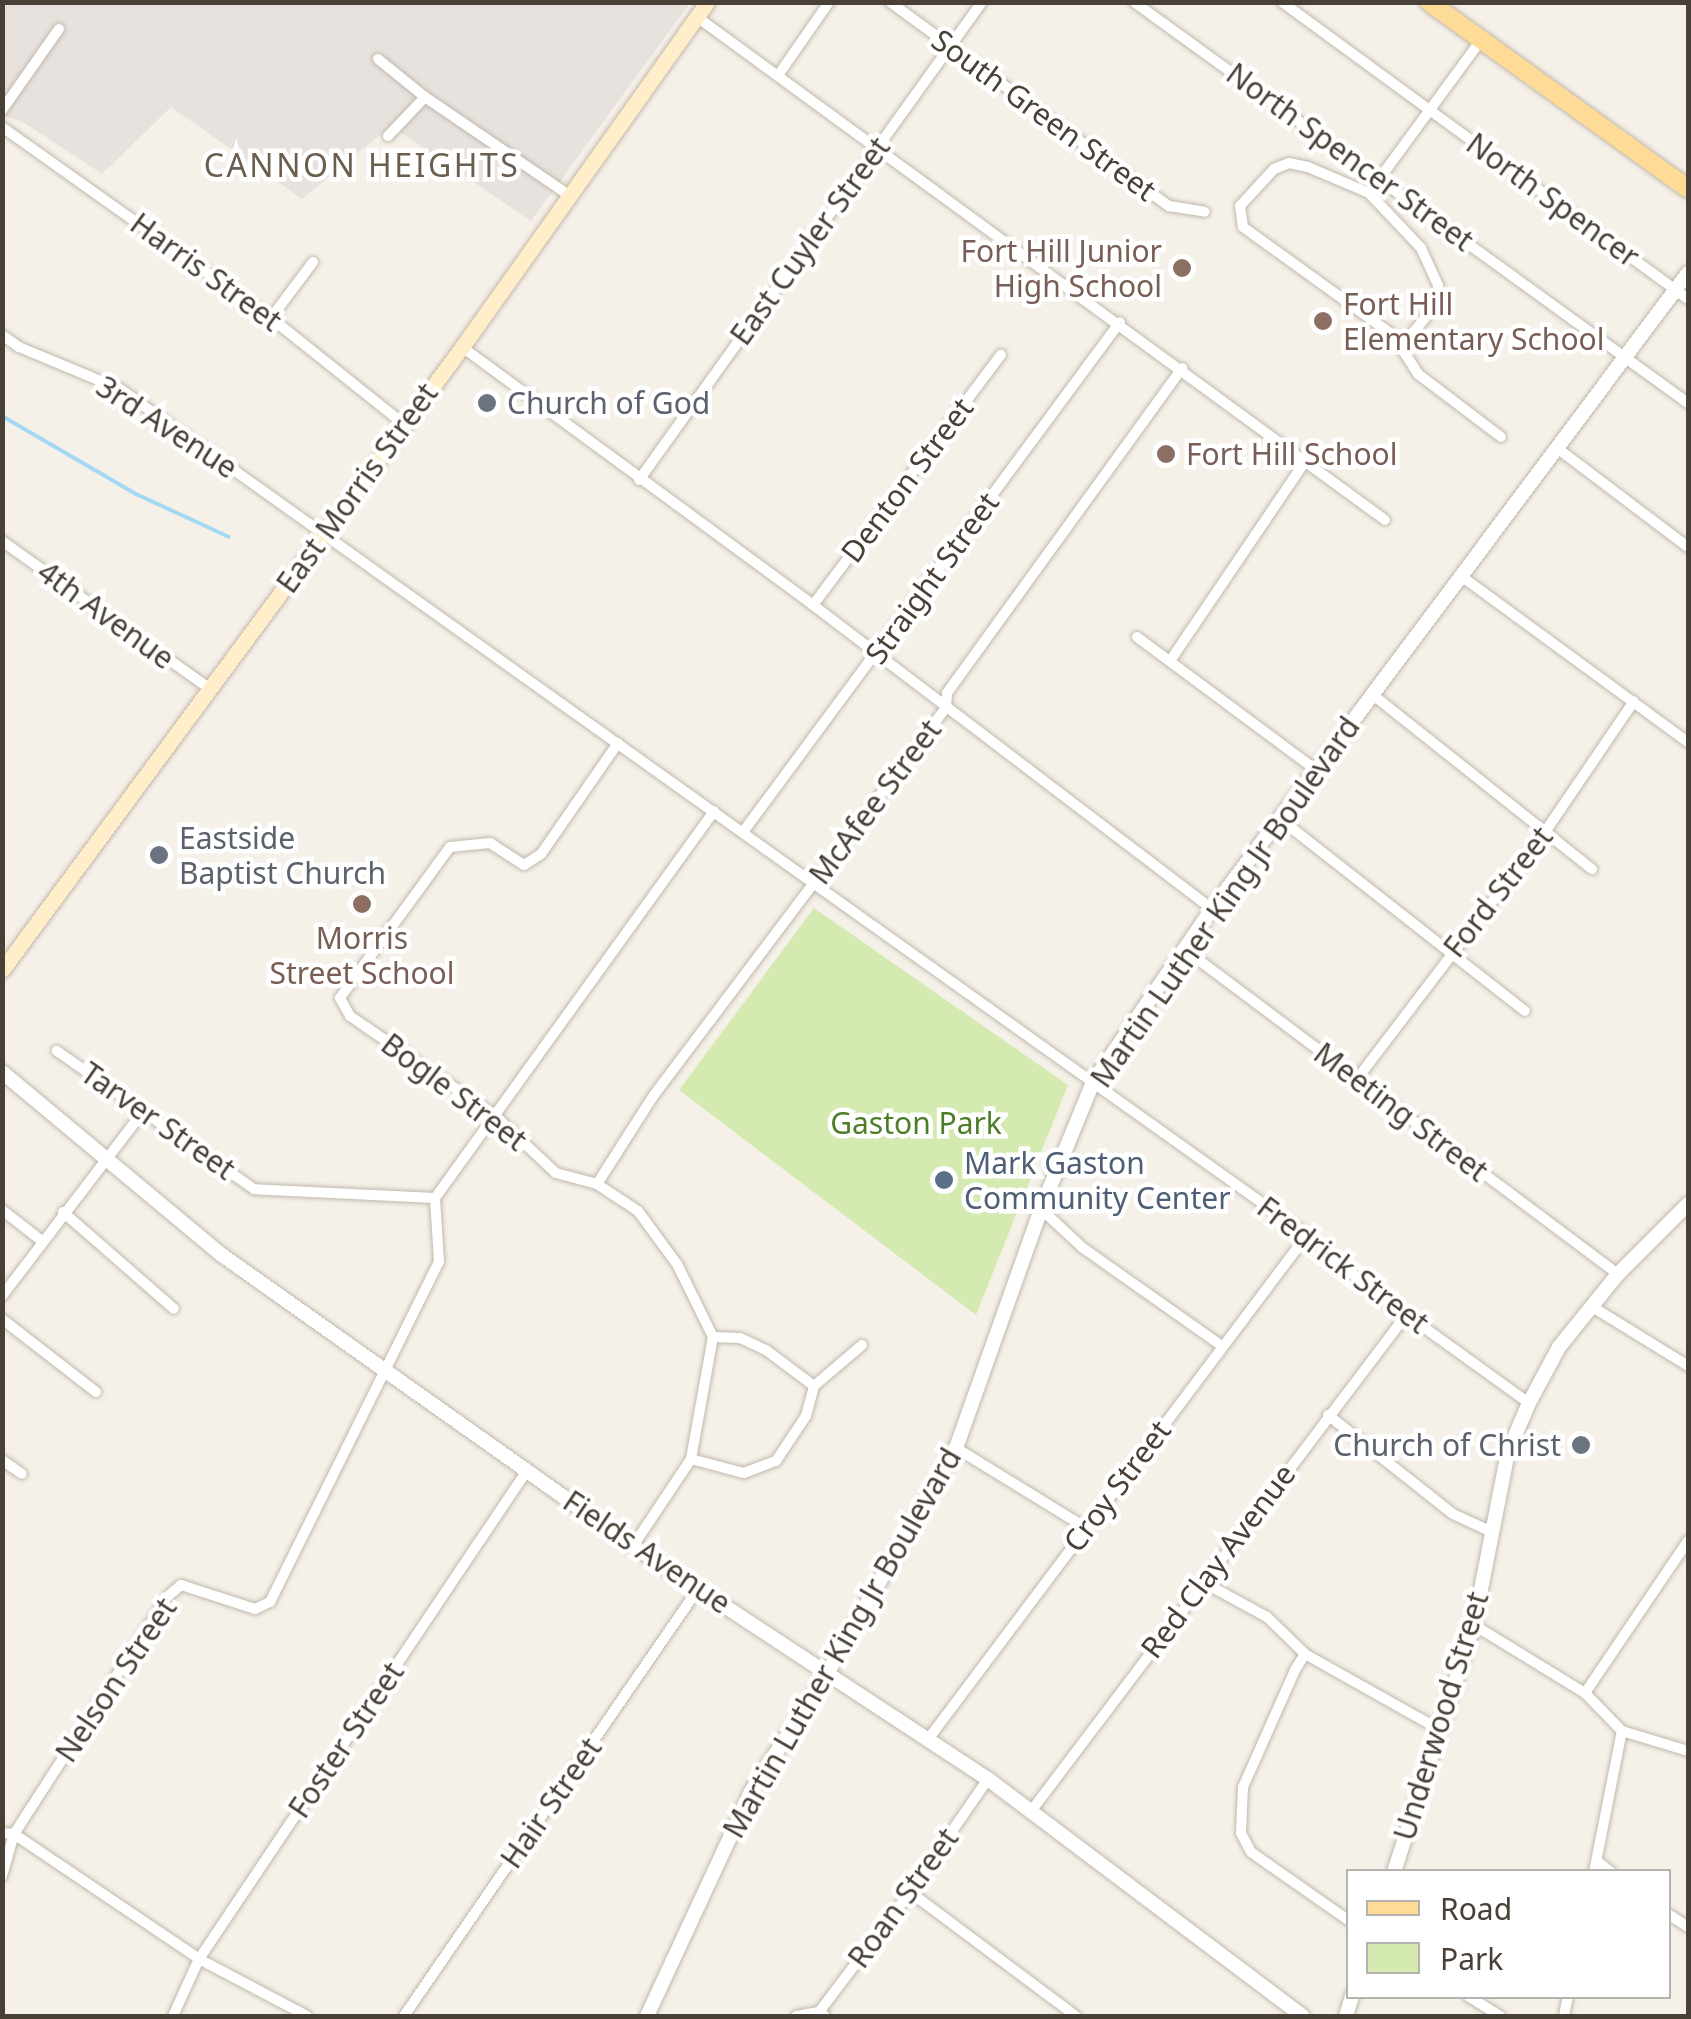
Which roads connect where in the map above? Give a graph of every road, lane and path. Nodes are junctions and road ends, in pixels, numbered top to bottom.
1 (707, 2) edge
2 (829, 2) edge
3 (890, 2) edge
4 (982, 2) edge
5 (1134, 2) edge
6 (1282, 2) edge
7 (1430, 2) edge
8 (697, 17) junction
9 (59, 29) dead end
10 (1481, 40) junction
11 (950, 47) junction
12 (378, 58) dead end
13 (780, 74) junction
14 (425, 97) junction
15 (2, 110) edge
16 (1430, 110) junction
17 (2, 127) edge
18 (388, 136) dead end
19 (878, 146) junction
20 (1381, 177) junction
21 (1688, 189) edge
22 (1369, 193) junction
23 (570, 196) junction
24 (1205, 212) dead end
25 (313, 262) dead end
26 (1688, 273) edge
27 (1682, 294) edge
28 (271, 318) junction
29 (1120, 322) junction
30 (2, 335) edge
31 (1403, 345) junction
32 (462, 346) junction
33 (1001, 355) dead end
34 (1625, 358) junction
35 (1182, 368) junction
36 (1688, 403) edge
37 (404, 424) junction
38 (1501, 438) dead end
39 (1557, 448) junction
40 (1306, 460) junction
41 (639, 480) junction
42 (1385, 520) dead end
43 (324, 533) junction
44 (2, 540) edge
45 (1688, 547) edge
46 (1462, 576) junction
47 (814, 605) junction
48 (1137, 637) dead end
49 (877, 654) junction
50 (1170, 662) junction
51 (210, 688) junction
52 (1372, 695) junction
53 (1634, 702) junction
54 (946, 708) junction
55 (618, 742) junction
56 (1688, 742) edge
57 (1316, 770) junction
58 (714, 810) junction
59 (1280, 819) junction
60 (742, 832) junction
61 (1545, 832) junction
62 (1592, 869) dead end
63 (815, 883) junction
64 (1212, 909) junction
65 (1184, 949) junction
66 (1450, 952) junction
67 (2, 970) edge
68 (1526, 1010) dead end
69 (57, 1051) dead end
70 (2, 1072) edge
71 (1357, 1079) junction
72 (1093, 1082) junction
73 (144, 1110) junction
74 (494, 1115) junction
75 (107, 1157) junction
76 (597, 1184) junction
77 (436, 1198) junction
78 (1688, 1204) edge
79 (2, 1210) edge
80 (1041, 1210) junction
81 (63, 1212) junction
82 (1306, 1235) junction
83 (42, 1241) junction
84 (1618, 1274) junction
85 (2, 1296) edge
86 (1591, 1306) junction
87 (174, 1309) dead end
88 (1407, 1314) junction
89 (2, 1320) edge
90 (713, 1337) junction
91 (862, 1345) dead end
92 (1222, 1346) junction
93 (1688, 1366) edge
94 (385, 1368) junction
95 (814, 1386) junction
96 (96, 1392) dead end
97 (1529, 1403) junction
98 (1328, 1415) junction
99 (956, 1448) junction
100 (2, 1460) edge
101 (690, 1460) junction
102 (528, 1468) junction
103 (22, 1474) dead end
104 (1086, 1528) junction
105 (1490, 1530) junction
106 (1688, 1541) edge
107 (633, 1546) junction
108 (1202, 1582) junction
109 (698, 1589) junction
110 (1474, 1625) junction
111 (1305, 1654) junction
112 (828, 1672) junction
113 (1586, 1693) junction
114 (1442, 1731) junction
115 (1622, 1731) junction
116 (928, 1738) junction
117 (1688, 1751) edge
118 (988, 1779) junction
119 (1032, 1810) junction
120 (8, 1833) edge
121 (1596, 1866) edge
122 (1395, 1869) edge
123 (2, 1876) edge
124 (910, 1892) junction
125 (1346, 1919) edge
126 (198, 1959) junction
127 (1473, 1999) edge
128 (820, 2015) edge
129 (173, 2016) edge
130 (308, 2016) edge
131 (404, 2016) edge
132 (647, 2016) edge
133 (796, 2016) edge
134 (1076, 2016) edge
135 (1302, 2016) edge
136 (1500, 2016) edge

1 - 8 main road, East Morris Street
2 - 13 street
3 - 11 street, South Green Street
4 - 11 street, East Cuyler Street
5 - 20 street, North Spencer Street
6 - 16 street, North Spencer
7 - 10 main road
8 - 13 street
8 - 23 main road, East Morris Street
9 - 15 street
10 - 16 street
10 - 21 main road
11 - 19 street, East Cuyler Street
11 - 24 street, South Green Street
12 - 14 street
13 - 19 street
14 - 18 street
14 - 23 street
16 - 20 street
16 - 27 street, North Spencer
17 - 28 street, Harris Street
19 - 29 street
19 - 41 street, East Cuyler Street
20 - 22 street
20 - 34 street, North Spencer Street
22 - 31 street
22 - 31 street
23 - 32 main road, East Morris Street
25 - 28 street
26 - 27 street, Martin Luther King Jr Boulevard
27 - 34 street, Martin Luther King Jr Boulevard
28 - 37 street, Harris Street
29 - 35 street
29 - 49 street, Straight Street
30 - 43 street, 3rd Avenue
31 - 38 street
32 - 37 main road, East Morris Street
32 - 41 street
33 - 47 street, Denton Street
34 - 36 street, North Spencer Street
34 - 39 street, Martin Luther King Jr Boulevard
35 - 40 street
35 - 54 street, McAfee Street
37 - 43 main road, East Morris Street
39 - 45 street
39 - 46 street, Martin Luther King Jr Boulevard
40 - 42 street
40 - 50 street
41 - 47 street
43 - 51 main road, East Morris Street
43 - 55 street, 3rd Avenue
44 - 51 street, 4th Avenue
46 - 52 street, Martin Luther King Jr Boulevard
46 - 53 street
47 - 49 street
48 - 50 street
49 - 54 street
49 - 60 street, Straight Street
50 - 57 street
51 - 67 main road, East Morris Street
52 - 57 street, Martin Luther King Jr Boulevard
52 - 61 street
53 - 56 street
53 - 61 street, Ford Street
54 - 63 street, McAfee Street
54 - 64 street
55 - 58 street, Fredrick Street
55 - 74 street, Bogle Street
57 - 59 street, Martin Luther King Jr Boulevard
58 - 60 street, Fredrick Street
58 - 74 street
59 - 64 street, Martin Luther King Jr Boulevard
59 - 66 street
60 - 63 street, Fredrick Street
61 - 62 street
61 - 66 street, Ford Street
63 - 72 street, Fredrick Street
63 - 76 street, McAfee Street
64 - 65 street, Martin Luther King Jr Boulevard
65 - 71 street, Meeting Street
65 - 72 street, Martin Luther King Jr Boulevard
66 - 68 street
66 - 71 street, Ford Street
69 - 73 street, Tarver Street
70 - 75 street, Fields Avenue
71 - 84 street, Meeting Street
72 - 80 street, Martin Luther King Jr Boulevard
72 - 82 street, Fredrick Street
73 - 75 street
73 - 77 street, Tarver Street
74 - 76 street, Bogle Street
74 - 77 street
75 - 81 street
75 - 94 street, Fields Avenue
76 - 90 street, Bogle Street
77 - 94 street
78 - 84 street, Underwood Street
79 - 83 street
80 - 92 street
80 - 99 street, Martin Luther King Jr Boulevard
81 - 83 street
81 - 87 street
82 - 88 street, Fredrick Street
82 - 92 street, Croy Street
83 - 85 street
84 - 86 street, Underwood Street
86 - 93 street
86 - 97 street, Underwood Street
88 - 97 street, Fredrick Street
88 - 98 street, Red Clay Avenue
89 - 96 street
90 - 95 street
90 - 101 street
91 - 95 street
92 - 104 street, Croy Street
94 - 102 street, Fields Avenue
94 - 120 street, Nelson Street
95 - 101 street
97 - 105 street, Underwood Street
98 - 105 street
98 - 108 street, Red Clay Avenue
99 - 104 street
99 - 112 street, Martin Luther King Jr Boulevard
100 - 103 street
101 - 107 street
102 - 107 street, Fields Avenue
102 - 126 street, Foster Street
104 - 116 street, Croy Street
105 - 110 street, Underwood Street
106 - 113 street
107 - 109 street, Fields Avenue
108 - 111 street
108 - 119 street, Red Clay Avenue
109 - 112 street, Fields Avenue
109 - 131 street, Hair Street
110 - 113 street
110 - 114 street, Underwood Street
111 - 114 street
111 - 125 street
112 - 116 street, Fields Avenue
112 - 132 street, Martin Luther King Jr Boulevard
113 - 115 street
114 - 122 street, Underwood Street
115 - 117 street
115 - 121 street
116 - 118 street, Fields Avenue
118 - 119 street, Fields Avenue
118 - 124 street, Roan Street
119 - 135 street, Fields Avenue
120 - 123 street, Nelson Street
120 - 126 street
124 - 128 street, Roan Street
124 - 134 street
126 - 129 street, Foster Street
126 - 130 street
127 - 136 street
128 - 133 street

